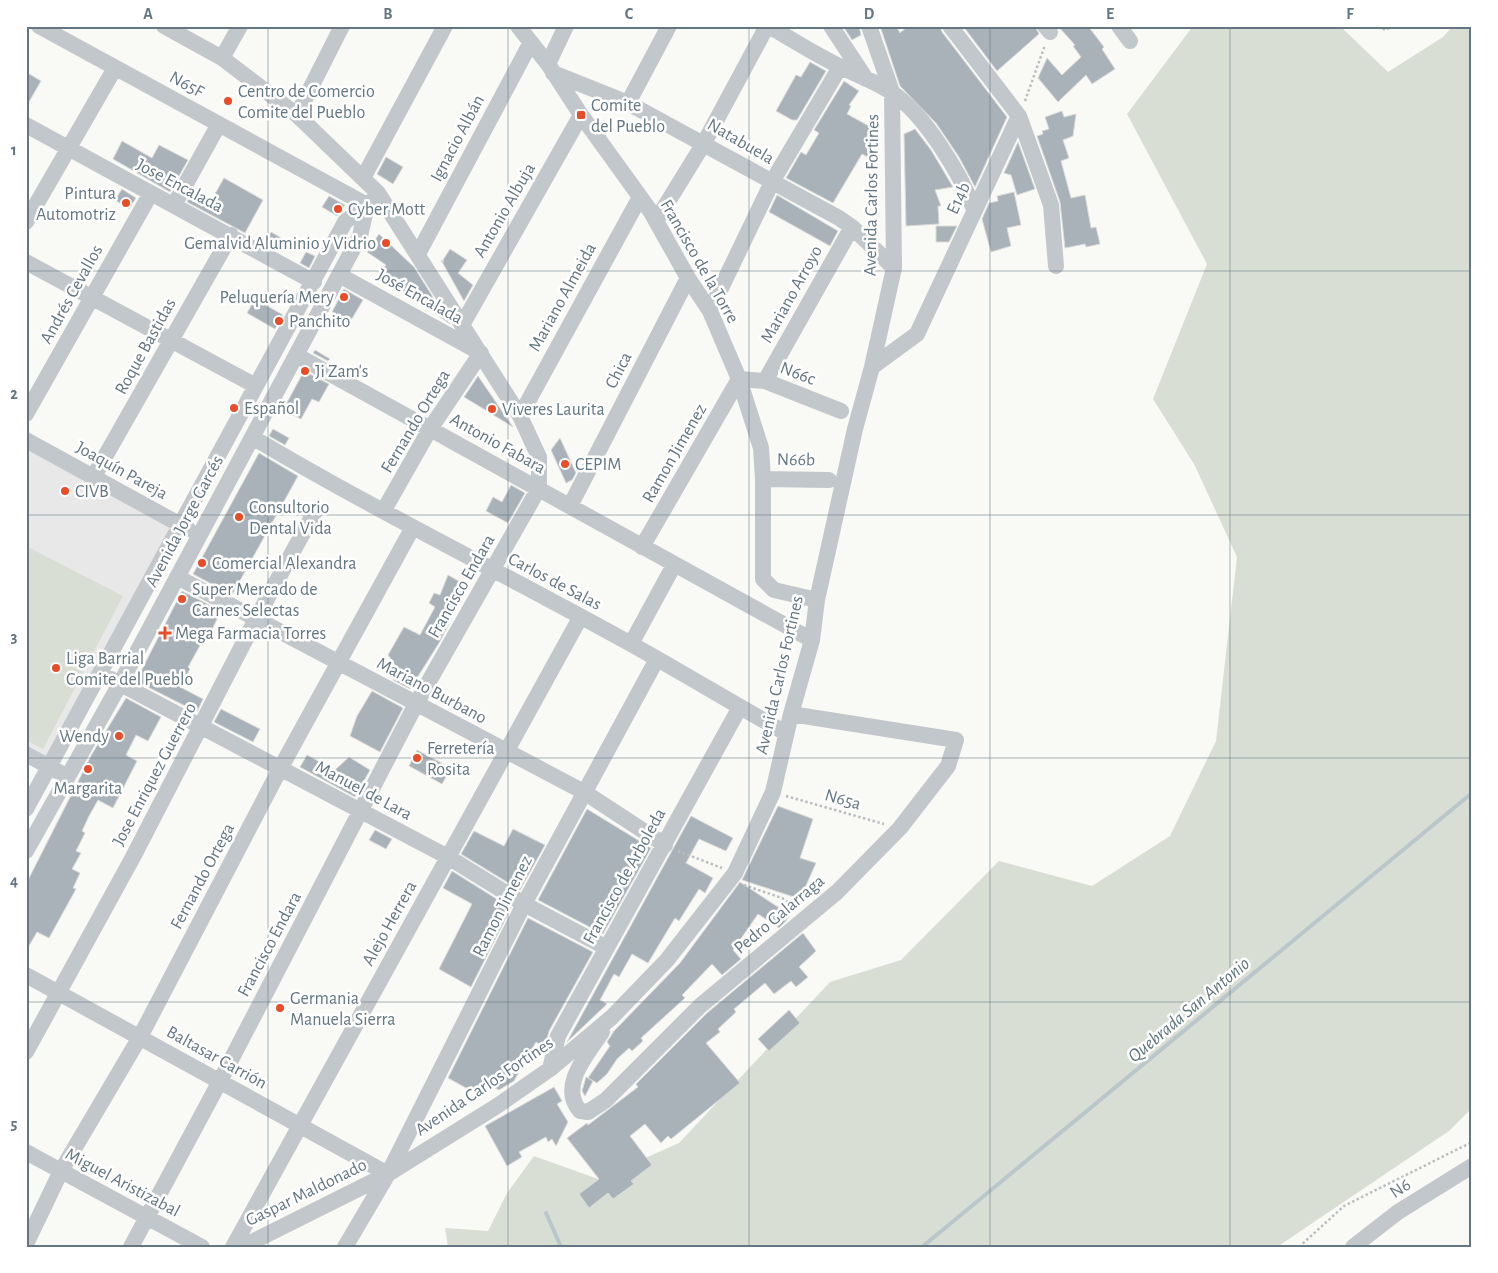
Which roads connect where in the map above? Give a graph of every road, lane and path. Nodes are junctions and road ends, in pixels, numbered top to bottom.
1 (39, 26) edge
2 (164, 26) edge
3 (240, 26) edge
4 (342, 26) edge
5 (445, 26) edge
6 (518, 26) edge
7 (566, 26) edge
8 (669, 26) edge
9 (768, 26) edge
10 (831, 26) edge
11 (868, 26) edge
12 (950, 26) edge
13 (1119, 26) edge
14 (1373, 26) edge
15 (1389, 26) edge
16 (1047, 29) edge
17 (1130, 41) dead end
18 (531, 42) junction
19 (222, 58) junction
20 (840, 66) junction
21 (115, 68) junction
22 (551, 69) junction
23 (866, 79) junction
24 (892, 92) junction
25 (628, 103) junction
26 (297, 115) junction
27 (581, 115) junction
28 (1019, 116) junction
29 (219, 124) junction
30 (26, 125) edge
31 (704, 143) junction
32 (67, 147) junction
33 (363, 178) junction
34 (772, 182) junction
35 (151, 193) junction
36 (640, 197) junction
37 (373, 199) junction
38 (174, 205) junction
39 (974, 209) junction
40 (656, 221) junction
41 (26, 222) edge
42 (852, 227) junction
43 (231, 235) junction
44 (418, 254) junction
45 (26, 262) edge
46 (1056, 266) dead end
47 (894, 268) junction
48 (339, 275) junction
49 (688, 278) junction
50 (314, 282) junction
51 (92, 298) junction
52 (710, 311) junction
53 (462, 325) junction
54 (172, 339) junction
55 (481, 353) junction
56 (296, 355) junction
57 (872, 368) junction
58 (739, 379) junction
59 (765, 381) junction
60 (256, 386) junction
61 (841, 410) dead end
62 (26, 414) edge
63 (520, 416) junction
64 (430, 429) junction
65 (252, 437) junction
66 (26, 440) edge
67 (94, 476) junction
68 (763, 479) junction
69 (829, 480) dead end
70 (539, 488) junction
71 (570, 506) junction
72 (384, 510) junction
73 (314, 513) dead end
74 (180, 525) junction
75 (413, 527) junction
76 (199, 535) junction
77 (642, 547) junction
78 (674, 565) junction
79 (493, 571) junction
80 (177, 577) junction
81 (817, 600) junction
82 (580, 618) junction
83 (256, 619) junction
84 (812, 640) junction
85 (631, 644) junction
86 (657, 660) junction
87 (338, 662) junction
88 (101, 673) junction
89 (120, 684) junction
90 (416, 704) junction
91 (740, 707) junction
92 (791, 714) junction
93 (201, 728) junction
94 (786, 733) junction
95 (506, 751) junction
96 (26, 754) edge
97 (50, 767) junction
98 (280, 769) junction
99 (67, 776) junction
100 (584, 792) junction
101 (786, 796) dead end
102 (26, 810) edge
103 (361, 812) junction
104 (892, 826) dead end
105 (671, 848) junction
106 (26, 851) edge
107 (448, 857) junction
108 (721, 867) dead end
109 (738, 883) dead end
110 (524, 904) junction
111 (800, 910) dead end
112 (606, 948) junction
113 (26, 975) edge
114 (58, 993) junction
115 (612, 1017) junction
116 (140, 1037) junction
117 (26, 1052) edge
118 (550, 1068) junction
119 (220, 1081) junction
120 (300, 1125) junction
121 (1472, 1142) edge
122 (26, 1152) edge
123 (1472, 1166) edge
124 (61, 1171) junction
125 (388, 1174) junction
126 (148, 1217) junction
127 (26, 1244) edge
128 (131, 1247) edge
129 (202, 1247) edge
130 (232, 1247) edge
131 (242, 1247) edge
132 (345, 1247) edge
133 (1299, 1247) edge
134 (1353, 1247) edge

1 - 21 street, N65F
2 - 19 street, Francisco Endara
3 - 19 street
4 - 26 street
5 - 33 street
6 - 18 street, Francisco de la Torre
7 - 22 street
8 - 25 street
9 - 20 street
9 - 31 street
10 - 23 street
11 - 24 street, Avenida Carlos Fortines
12 - 28 street
13 - 17 street
14 - 15 path
16 - 28 path
18 - 22 street, Francisco de la Torre
18 - 44 street, Ignacio Albán
19 - 26 street, Francisco Endara
20 - 23 street
20 - 34 street
21 - 29 street, N65F
21 - 32 street
22 - 25 street, Natabuela
22 - 27 street, Francisco de la Torre
23 - 24 street
24 - 39 street
24 - 47 street, Avenida Carlos Fortines
25 - 31 street, Natabuela
26 - 33 street, Francisco Endara
27 - 36 street, Francisco de la Torre
27 - 53 street, Antonio Albuja
28 - 39 street, E14b
28 - 46 street
29 - 37 street, N65F
29 - 38 street
30 - 32 street, Jose Encalada
31 - 34 street, Natabuela
31 - 40 street
32 - 35 street, Jose Encalada
32 - 41 street
33 - 37 street, Francisco Endara
34 - 42 street, Natabuela
34 - 52 street
35 - 38 street, Jose Encalada
35 - 51 street, Andrés Cevallos
36 - 40 street, Francisco de la Torre
36 - 63 street, Mariano Almeida
37 - 44 street, Francisco Endara
37 - 48 street, Avenida Jorge Garcés
37 - 50 street, Avenida Jorge Garcés
38 - 43 street, Jose Encalada
39 - 57 street, E14b
40 - 49 street, Francisco de la Torre
42 - 47 street, Natabuela
42 - 59 street, Mariano Arroyo
43 - 50 street, Jose Encalada
43 - 54 street, Roque Bastidas
44 - 53 street, Francisco Endara
45 - 51 street
47 - 57 street, Avenida Carlos Fortines
48 - 55 street, José Encalada
48 - 56 street, Avenida Jorge Garcés
49 - 52 street, Francisco de la Torre
49 - 71 street, Chica
50 - 60 street, Avenida Jorge Garcés
51 - 54 street
51 - 62 street, Andrés Cevallos
52 - 58 street, Francisco de la Torre
53 - 55 street, Francisco Endara
54 - 60 street
54 - 67 street, Roque Bastidas
55 - 63 street, Francisco Endara
55 - 64 street, Fernando Ortega
56 - 64 street, Antonio Fabara
56 - 65 street, Avenida Jorge Garcés
57 - 81 street, Avenida Carlos Fortines
58 - 59 street, N66c
58 - 68 street, Francisco de la Torre
58 - 77 street, Ramon Jimenez
59 - 61 street, N66c
60 - 74 street, Avenida Jorge Garcés
63 - 70 street, Francisco Endara
64 - 70 street, Antonio Fabara
64 - 72 street, Fernando Ortega
65 - 72 street, Carlos de Salas
65 - 76 street, Avenida Jorge Garcés
66 - 67 street, Joaquín Pareja
67 - 74 street, Joaquín Pareja
68 - 69 street, N66b
68 - 81 street, Francisco de la Torre
70 - 71 street, Antonio Fabara
70 - 79 street, Francisco Endara
71 - 77 street, Antonio Fabara
72 - 75 street, Carlos de Salas
73 - 83 street, Jose Enriquez Guerrero
74 - 76 street, Joaquín Pareja
74 - 88 street, Avenida Jorge Garcés
75 - 79 street, Carlos de Salas
75 - 87 street, Fernando Ortega
76 - 80 street, Avenida Jorge Garcés
77 - 78 street, Antonio Fabara
78 - 84 street, Antonio Fabara
78 - 85 street
79 - 82 street, Carlos de Salas
79 - 90 street, Francisco Endara
80 - 83 street, Mariano Burbano
80 - 89 street, Avenida Jorge Garcés
81 - 84 street, Avenida Carlos Fortines
82 - 85 street, Carlos de Salas
82 - 95 street, Alejo Herrera
83 - 87 street, Mariano Burbano
83 - 93 street, Jose Enriquez Guerrero
84 - 92 street, Avenida Carlos Fortines
85 - 86 street, Carlos de Salas
86 - 91 street, Carlos de Salas
86 - 100 street, Ramon Jimenez
87 - 90 street, Mariano Burbano
87 - 98 street, Fernando Ortega
88 - 89 street, Manuel de Lara
88 - 97 street, Avenida Jorge Garcés
89 - 93 street, Manuel de Lara
89 - 99 street, Avenida Jorge Garcés
90 - 95 street, Mariano Burbano
90 - 103 street, Francisco Endara
91 - 94 street, Carlos de Salas
91 - 105 street, Francisco de Arboleda
92 - 94 street, Avenida Carlos Fortines
92 - 115 street, Pedro Galarraga
93 - 98 street, Manuel de Lara
93 - 114 street, Jose Enriquez Guerrero
94 - 115 street, Avenida Carlos Fortines
95 - 100 street, Mariano Burbano
95 - 107 street, Alejo Herrera
96 - 97 street
97 - 99 street
97 - 102 street, Avenida Jorge Garcés
98 - 103 street, Manuel de Lara
98 - 116 street, Fernando Ortega
99 - 106 street, Avenida Jorge Garcés
100 - 105 street, Mariano Burbano
100 - 110 street, Ramon Jimenez
101 - 104 path, N65a
103 - 107 street, Manuel de Lara
103 - 119 street, Francisco Endara
105 - 108 path
105 - 112 street, Francisco de Arboleda
107 - 110 street, Manuel de Lara
107 - 120 street, Alejo Herrera
109 - 111 path
110 - 112 street, Manuel de Lara
110 - 125 street, Ramon Jimenez
112 - 118 street, Francisco de Arboleda
113 - 114 street, Baltasar Carrión
114 - 116 street, Baltasar Carrión
114 - 117 street, Jose Enriquez Guerrero
115 - 118 street, Avenida Carlos Fortines
116 - 119 street, Baltasar Carrión
116 - 124 street, Fernando Ortega
118 - 125 street, Avenida Carlos Fortines
119 - 120 street, Baltasar Carrión
119 - 126 street, Francisco Endara
120 - 125 street, Baltasar Carrión
120 - 130 street, Alejo Herrera
121 - 133 path
122 - 124 street, Miguel Aristizabal
123 - 134 street, N6
124 - 126 street, Miguel Aristizabal
124 - 127 street, Fernando Ortega
125 - 131 street, Gaspar Maldonado
125 - 132 street, Ramon Jimenez
126 - 128 street, Francisco Endara
126 - 129 street, Miguel Aristizabal

